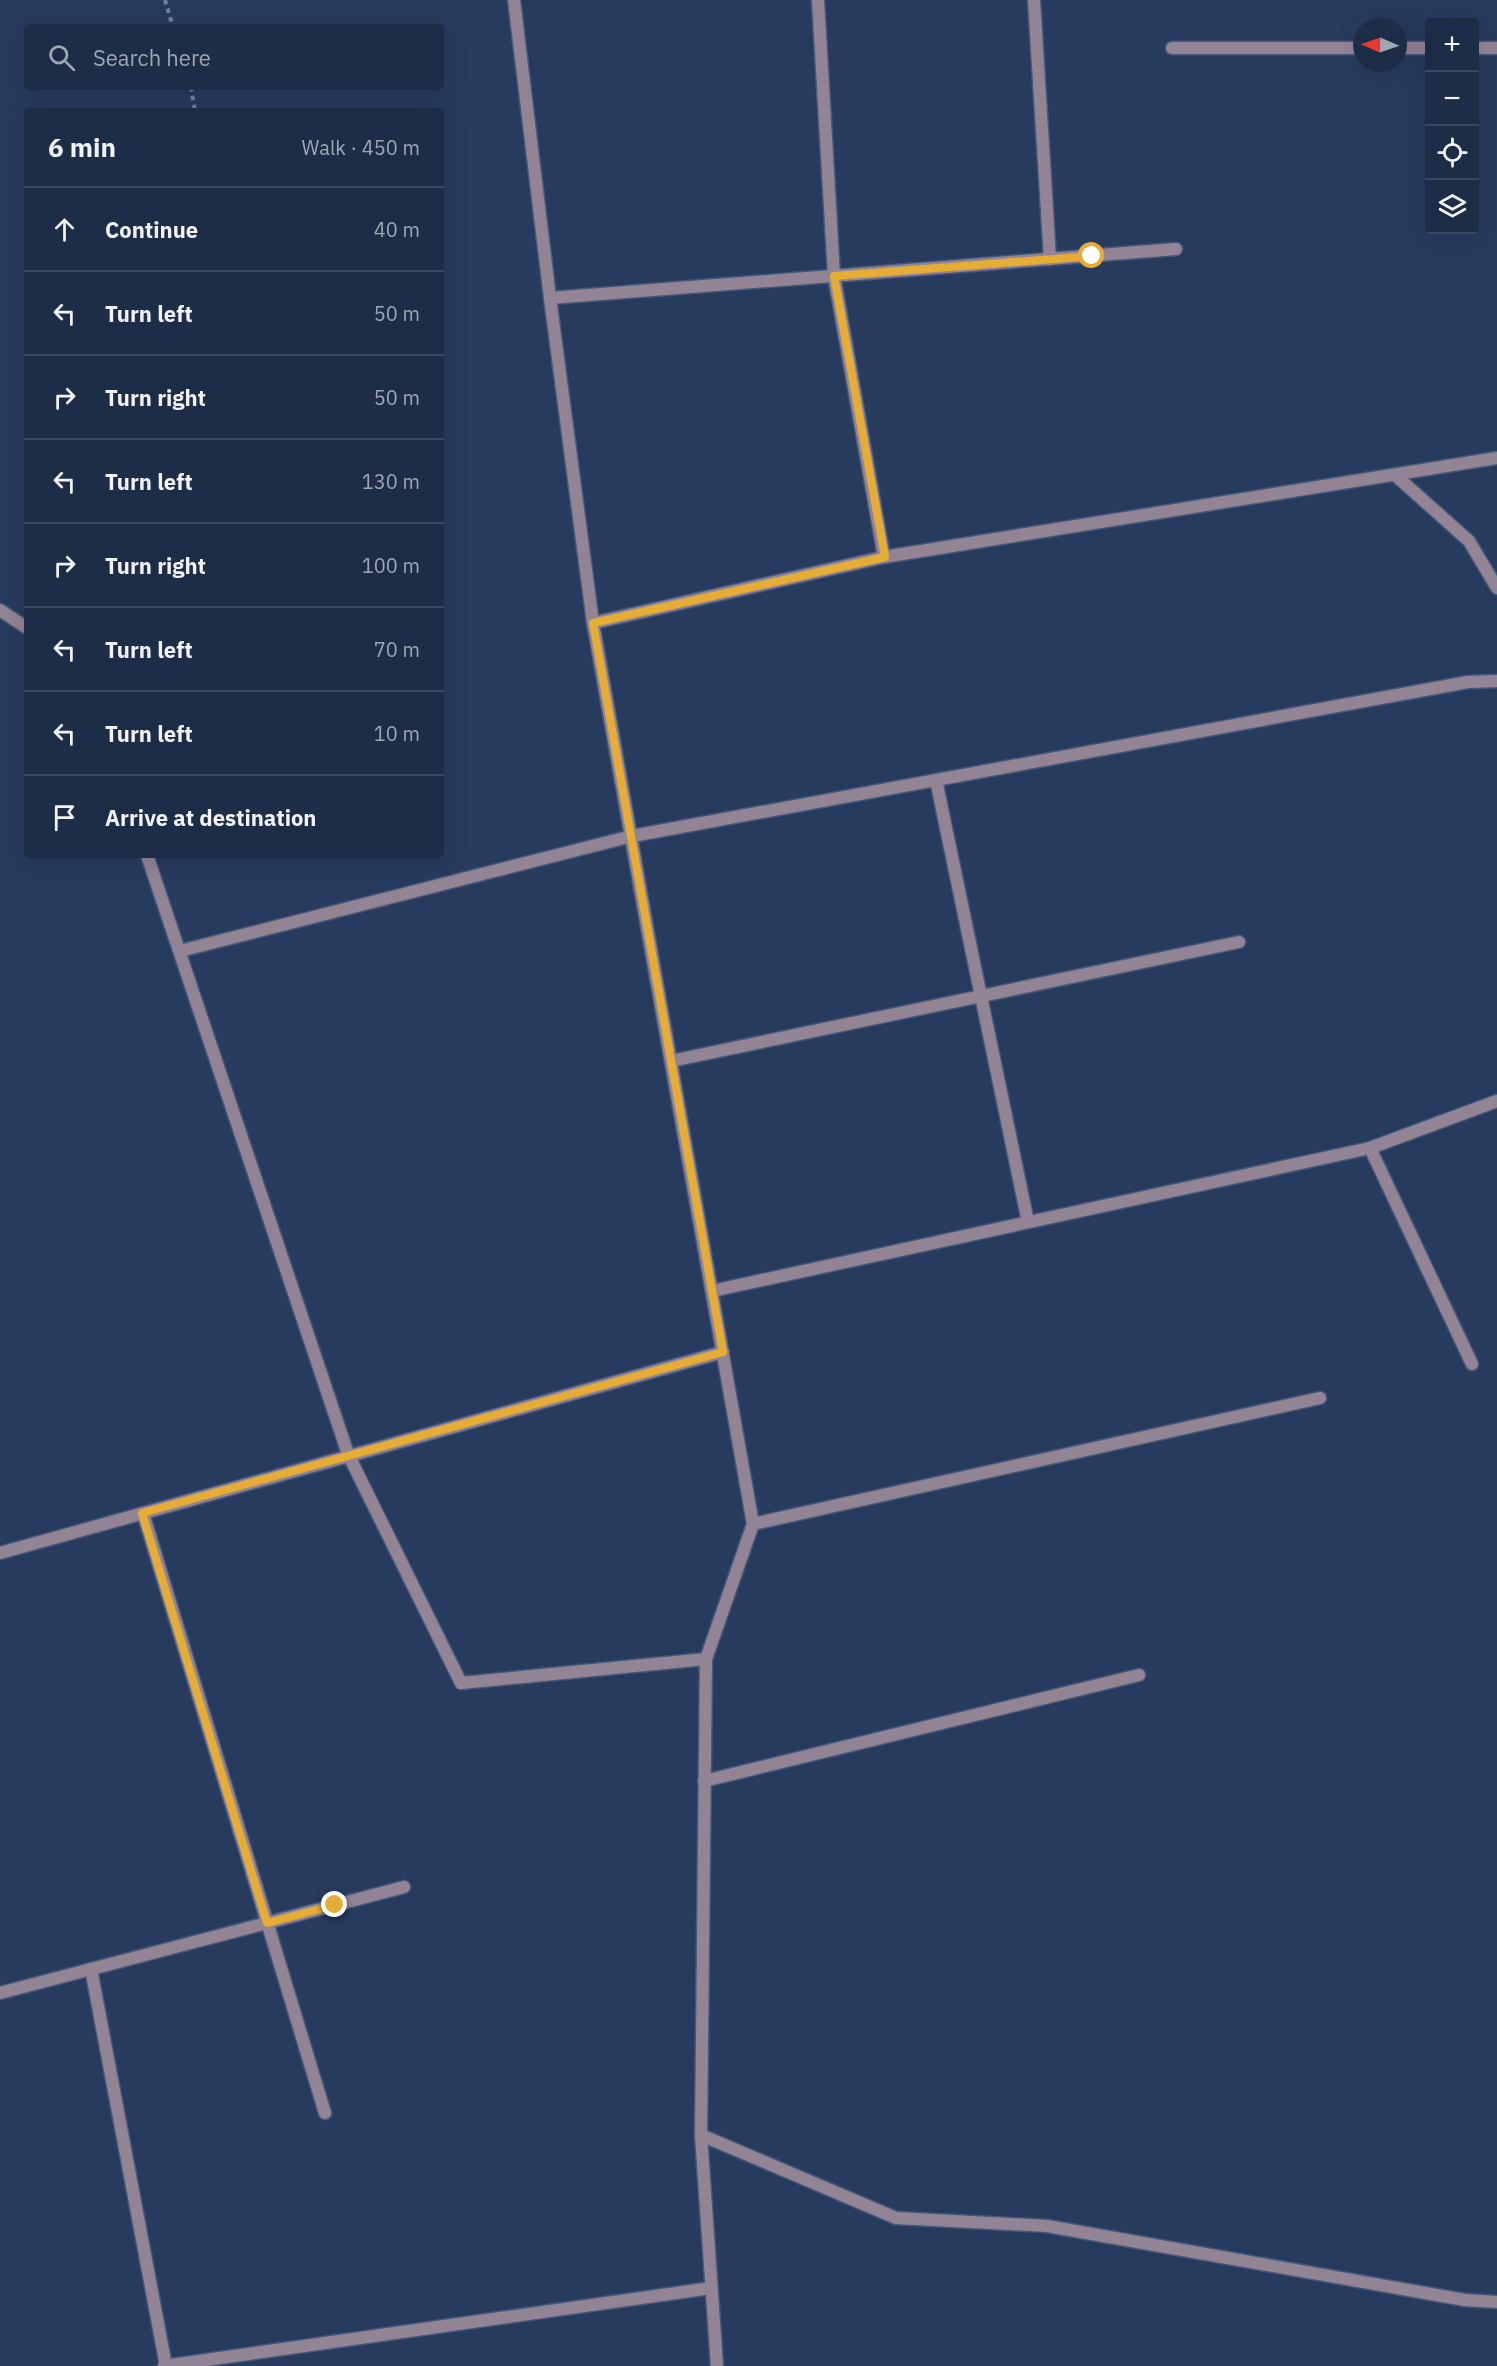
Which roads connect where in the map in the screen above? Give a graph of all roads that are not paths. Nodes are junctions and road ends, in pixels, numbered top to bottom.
1 (514, 0) edge
2 (818, 0) edge
3 (1034, 0) edge
4 (1172, 48) dead end
5 (1353, 48) edge
6 (1407, 48) edge
7 (1425, 48) edge
8 (1479, 48) edge
9 (1497, 48) edge
10 (1176, 249) dead end
11 (1050, 259) junction
12 (834, 276) junction
13 (550, 298) junction
14 (1497, 458) edge
15 (1395, 474) junction
16 (885, 557) junction
17 (1497, 588) edge
18 (0, 610) edge
19 (593, 623) junction
20 (24, 626) edge
21 (1497, 681) edge
22 (936, 780) junction
23 (632, 836) junction
24 (148, 858) edge
25 (1239, 942) dead end
26 (180, 951) junction
27 (981, 997) junction
28 (672, 1061) junction
29 (1497, 1101) edge
30 (1370, 1148) junction
31 (1028, 1222) junction
32 (712, 1291) junction
33 (723, 1352) junction
34 (1472, 1364) dead end
35 (1320, 1398) dead end
36 (348, 1454) junction
37 (142, 1513) junction
38 (753, 1524) junction
39 (0, 1553) edge
40 (706, 1659) junction
41 (1139, 1675) dead end
42 (704, 1780) junction
43 (404, 1887) dead end
44 (267, 1923) junction
45 (91, 1969) junction
46 (0, 1993) edge
47 (325, 2113) dead end
48 (701, 2135) junction
49 (711, 2288) junction
50 (1497, 2302) edge
51 (165, 2366) edge
52 (717, 2366) edge

1 - 13 street
2 - 12 street
3 - 11 street
4 - 5 street
6 - 7 street
8 - 9 street
10 - 11 street
11 - 12 street
12 - 13 street
12 - 16 street
13 - 19 street
14 - 15 street
15 - 16 street
15 - 17 street
16 - 19 street
18 - 20 street
19 - 23 street
21 - 22 street
22 - 23 street
22 - 27 street
23 - 26 street
23 - 28 street
24 - 26 street
25 - 27 street
26 - 36 street
27 - 28 street
27 - 31 street
28 - 32 street
29 - 30 street
30 - 31 street
30 - 34 street
31 - 32 street
32 - 33 street
33 - 36 street
33 - 38 street
35 - 38 street
36 - 37 street
36 - 40 street
37 - 39 street
37 - 44 street
38 - 40 street
40 - 42 street
41 - 42 street
42 - 48 street
43 - 44 street
44 - 45 street
44 - 47 street
45 - 46 street
45 - 51 street
48 - 49 street
48 - 50 street
49 - 51 street
49 - 52 street

